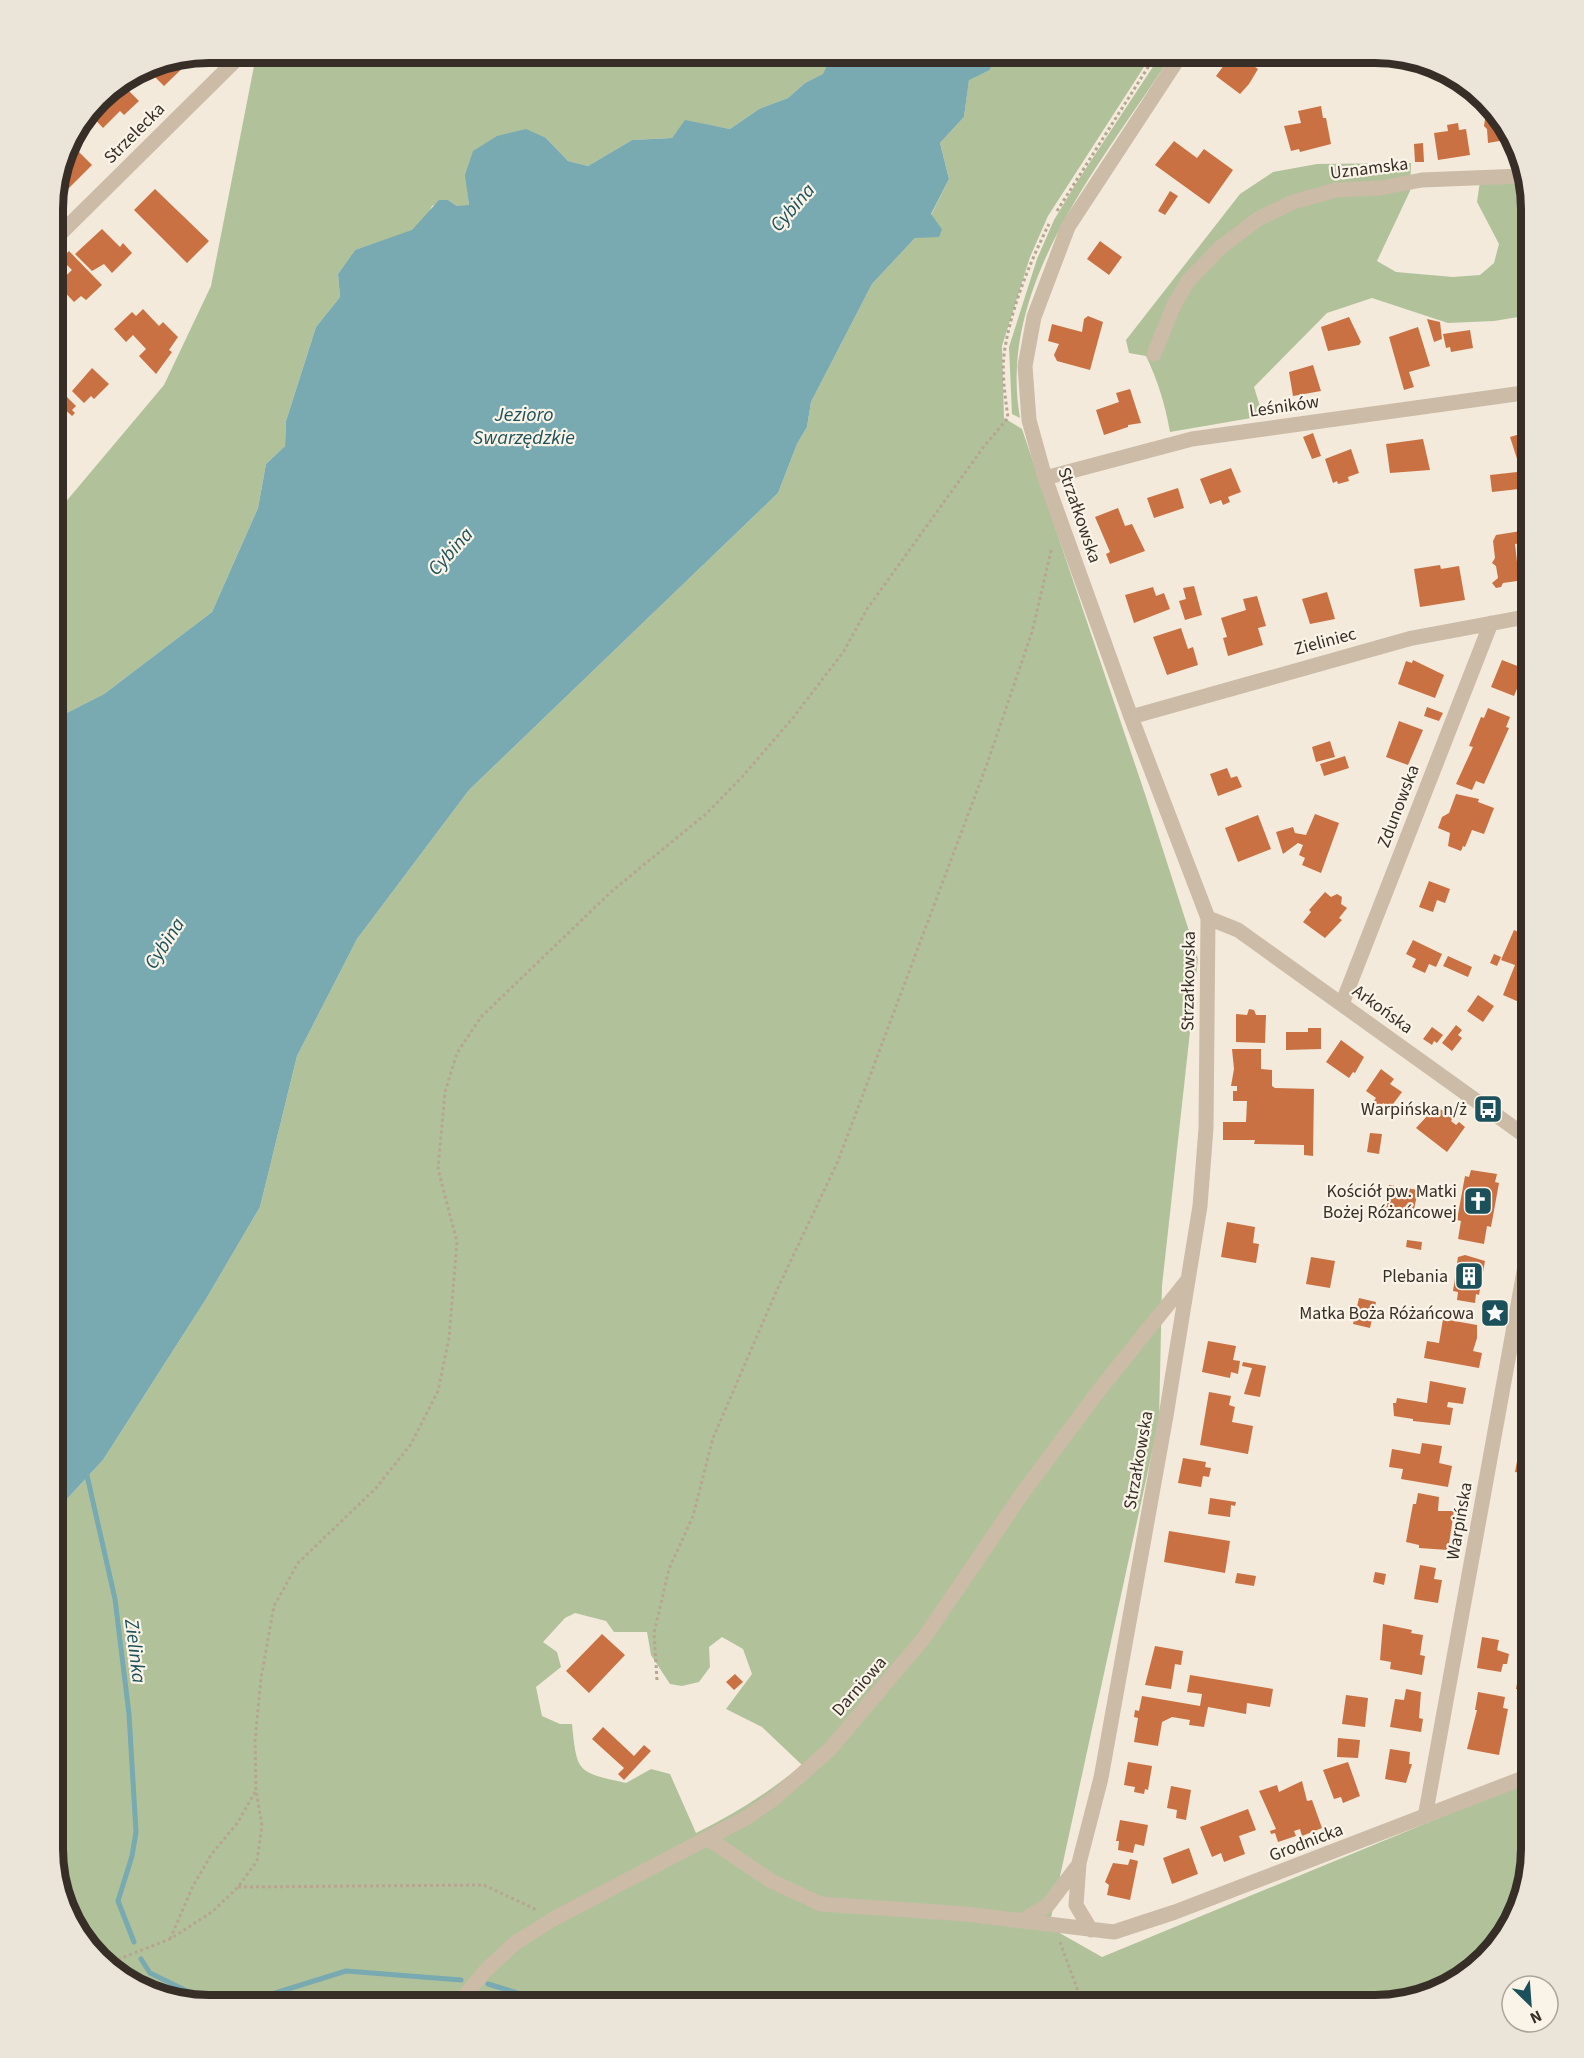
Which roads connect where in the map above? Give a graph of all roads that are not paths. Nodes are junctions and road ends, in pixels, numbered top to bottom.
1 (232, 63) edge
2 (1175, 63) edge
3 (1517, 176) edge
4 (63, 231) edge
5 (1154, 354) dead end
6 (1521, 394) edge
7 (1046, 478) junction
8 (1521, 618) edge
9 (1491, 623) junction
10 (1131, 717) junction
11 (1208, 918) junction
12 (1342, 1004) junction
13 (1521, 1132) edge
14 (1188, 1280) junction
15 (1521, 1293) edge
16 (1521, 1778) edge
17 (1425, 1817) junction
18 (710, 1839) junction
19 (1079, 1863) junction
20 (1022, 1921) junction
21 (1091, 1930) junction
22 (466, 1995) edge

1 - 4 street, Strzelecka
2 - 7 street, Strzałkowska
3 - 5 street, Uznamska
6 - 7 street, Leśników
7 - 10 street, Strzałkowska
8 - 9 street, Zieliniec
9 - 10 street, Zieliniec
9 - 12 street, Zdunowska
10 - 11 street, Strzałkowska
11 - 12 street, Arkońska
11 - 14 street, Strzałkowska
12 - 13 street, Arkońska
14 - 18 street, Darniowa
14 - 19 street, Strzałkowska
15 - 17 street, Warpińska
16 - 17 street, Grodnicka
17 - 21 street, Grodnicka
18 - 20 street, Grodnicka
18 - 22 street, Darniowa
19 - 20 street
19 - 21 street, Strzałkowska
20 - 21 street, Grodnicka

